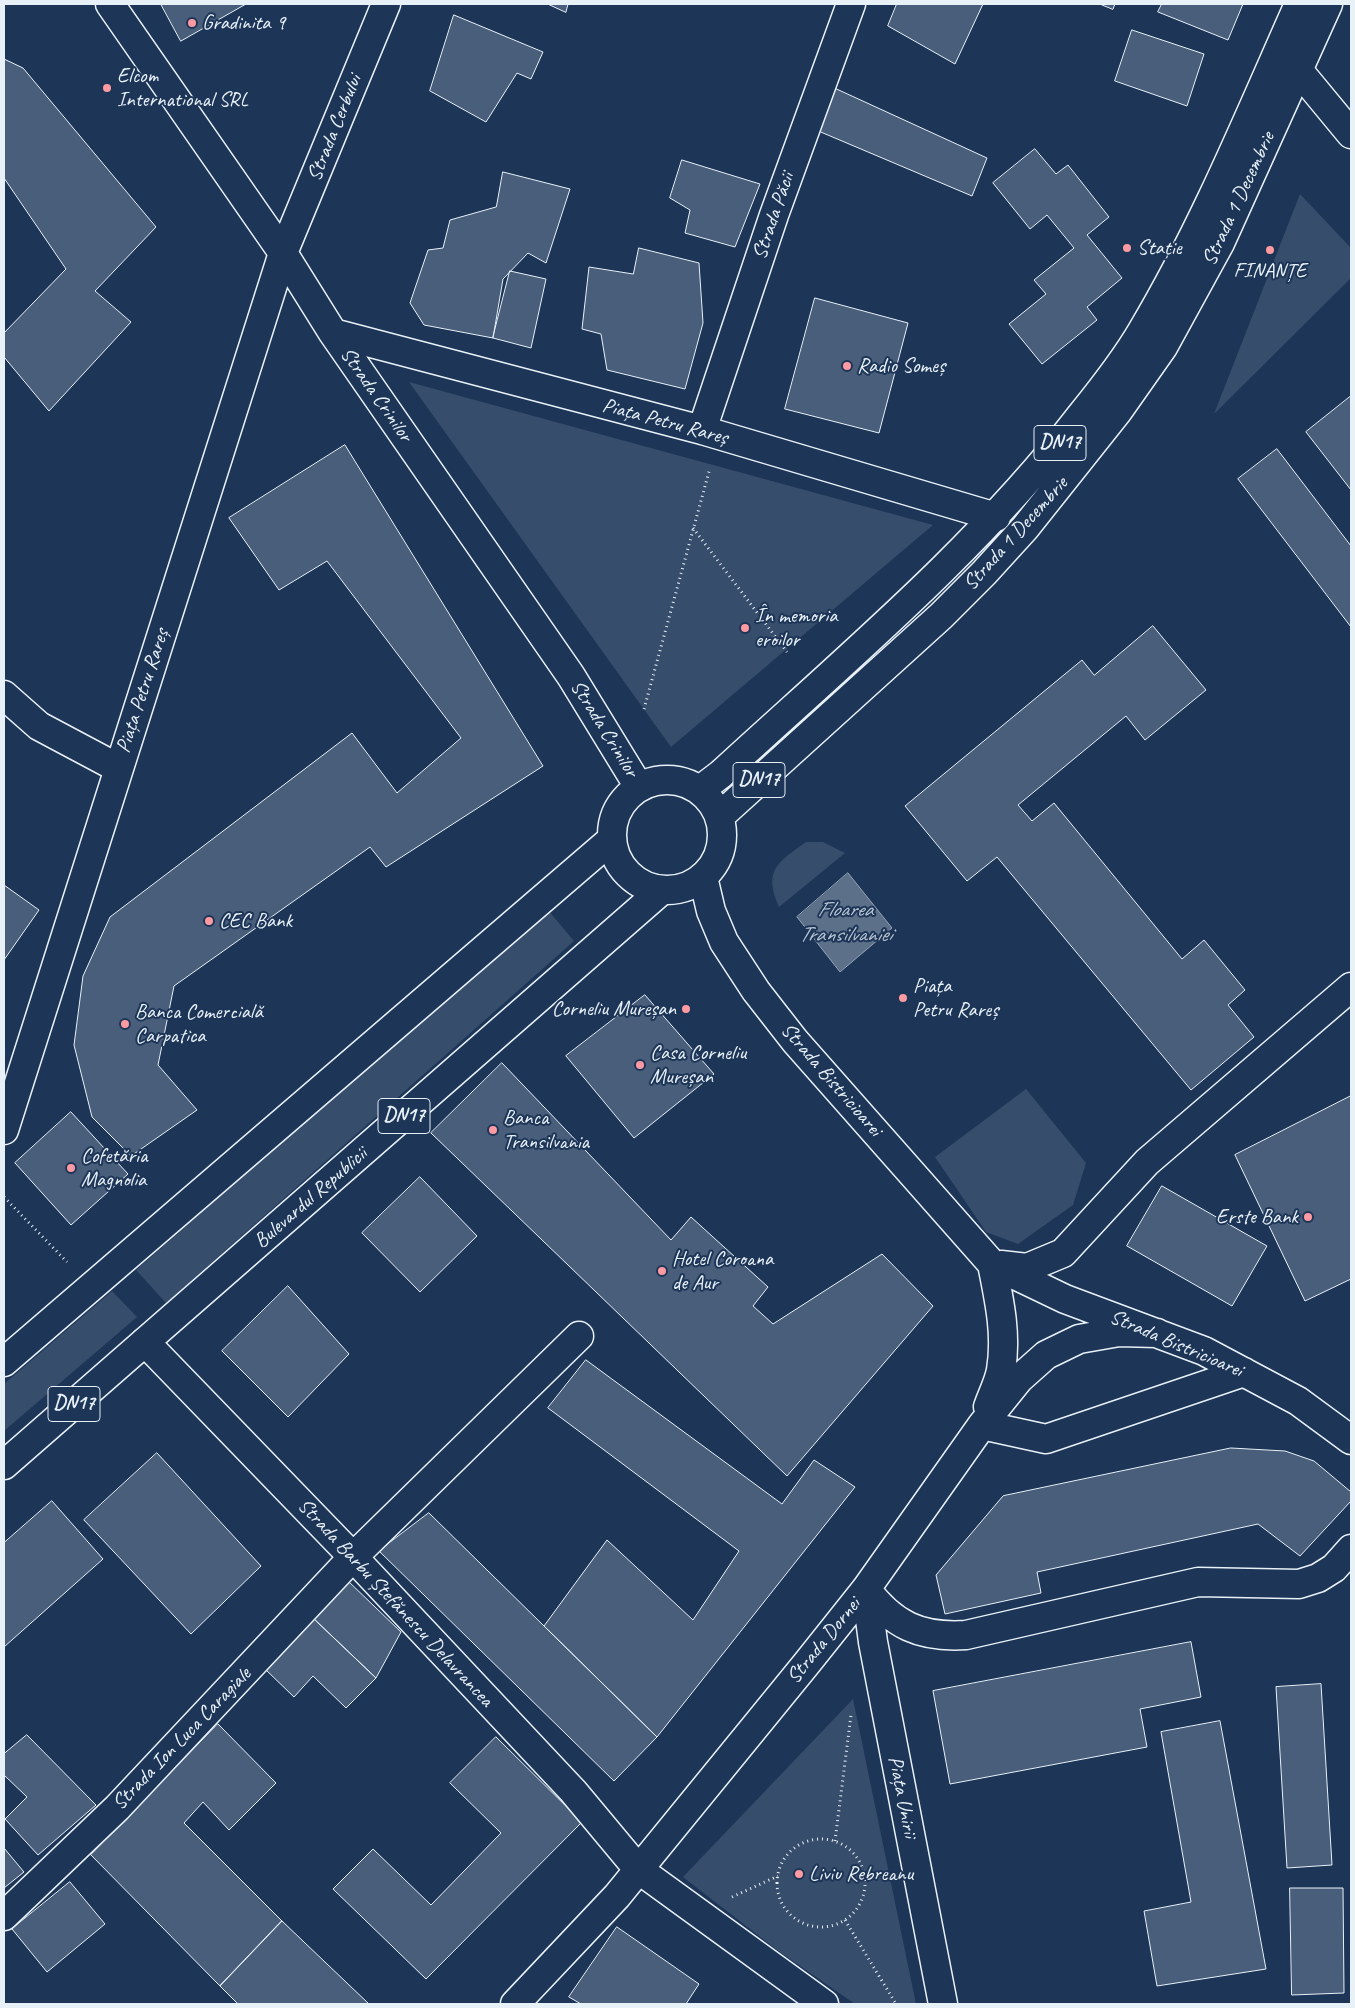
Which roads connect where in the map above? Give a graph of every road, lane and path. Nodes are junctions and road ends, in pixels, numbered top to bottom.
1 (110, 4) edge
2 (386, 4) edge
3 (851, 4) edge
4 (1299, 4) edge
5 (1328, 4) edge
6 (1298, 71) junction
7 (1351, 134) edge
8 (283, 253) junction
9 (333, 333) junction
10 (709, 433) junction
11 (996, 517) junction
12 (693, 528) junction
13 (788, 652) dead end
14 (4, 695) edge
15 (644, 709) dead end
16 (118, 768) junction
17 (640, 786) junction
18 (700, 790) junction
19 (719, 817) junction
20 (611, 840) junction
21 (703, 877) junction
22 (662, 890) junction
23 (1351, 987) edge
24 (4, 1130) edge
25 (4, 1197) edge
26 (992, 1264) junction
27 (72, 1267) dead end
28 (1156, 1333) junction
29 (579, 1336) dead end
30 (145, 1342) junction
31 (4, 1362) edge
32 (1244, 1372) junction
33 (982, 1425) junction
34 (1350, 1437) edge
35 (4, 1465) edge
36 (1351, 1549) edge
37 (353, 1557) junction
38 (866, 1588) junction
39 (852, 1709) dead end
40 (834, 1841) junction
41 (638, 1869) junction
42 (778, 1876) junction
43 (698, 1913) junction
44 (4, 1916) edge
45 (845, 1920) junction
46 (515, 2004) edge
47 (824, 2004) edge
48 (896, 2004) edge
49 (943, 2004) edge

1 - 8 street, Strada Crinilor
2 - 8 street, Strada Cerbului
3 - 10 street, Strada Păcii
4 - 11 street, Strada 1 Decembrie / DN17
5 - 6 street, Strada 1 Decembrie / DN17
6 - 7 street
6 - 19 street, Strada 1 Decembrie / DN17
8 - 9 street, Strada Crinilor
8 - 16 street, Piața Petru Rareș
9 - 10 street, Piața Petru Rareș
9 - 17 street, Strada Crinilor
10 - 11 street, Piața Petru Rareș
10 - 12 path
11 - 18 street, Strada 1 Decembrie / DN17
12 - 13 path
12 - 15 path
14 - 16 street
16 - 24 street, Piața Petru Rareș
17 - 18 street, DN17
17 - 20 street, DN17
18 - 19 street, DN17
19 - 21 street, DN17
20 - 22 street, DN17
20 - 31 street
21 - 22 street, DN17
21 - 26 street, Strada Bistricioarei
22 - 30 street, Bulevardul Republicii / DN17
23 - 26 street
25 - 27 path
26 - 28 street, Strada Bistricioarei
26 - 33 street
28 - 32 street, Strada Bistricioarei
28 - 33 street, Strada Dornei
29 - 37 street, Strada Ion Luca Caragiale
30 - 35 street, Bulevardul Republicii / DN17
30 - 37 street, Strada Barbu Ștefănescu Delavrancea
32 - 33 street
32 - 34 street, Strada Bistricioarei
33 - 38 street, Strada Dornei
36 - 38 street
37 - 41 street, Strada Barbu Ștefănescu Delavrancea
37 - 44 street, Strada Ion Luca Caragiale
38 - 41 street, Strada Dornei
38 - 49 street, Piața Unirii
39 - 40 path
40 - 42 path
40 - 45 path
41 - 43 street
41 - 46 street, Strada Dornei
42 - 43 path
42 - 45 path
43 - 47 street
45 - 48 path

